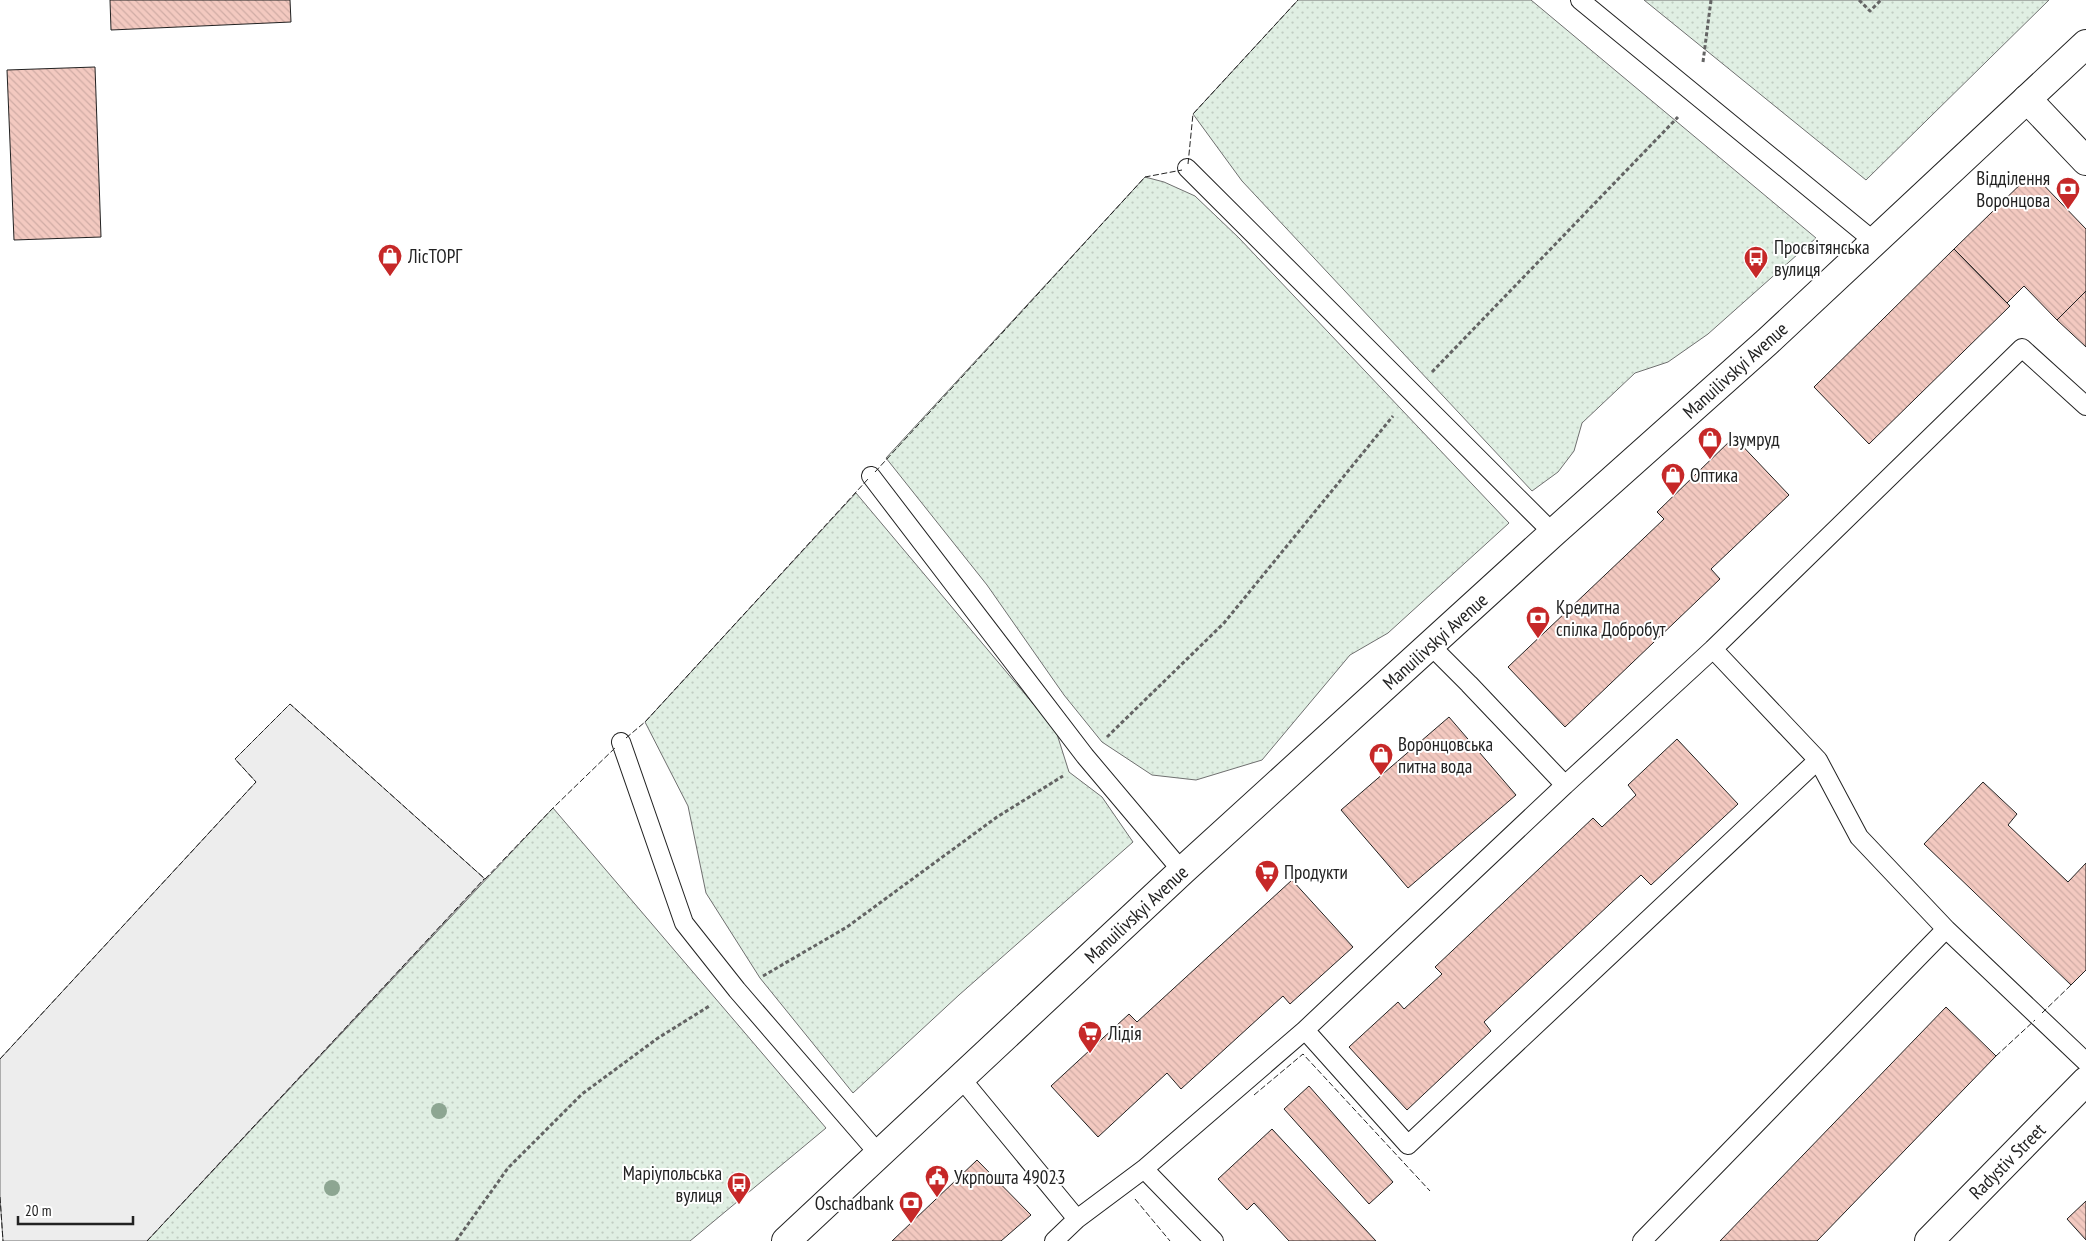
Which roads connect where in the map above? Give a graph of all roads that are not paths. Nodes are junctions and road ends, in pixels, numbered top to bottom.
1 (1580, 0) edge
2 (2086, 44) edge
3 (2026, 99) junction
4 (2086, 161) edge
5 (1187, 168) dead end
6 (1875, 242) junction
7 (2086, 406) edge
8 (871, 476) dead end
9 (1553, 533) junction
10 (1430, 646) junction
11 (1713, 649) junction
12 (621, 742) dead end
13 (1818, 760) junction
14 (1565, 785) junction
15 (1182, 871) junction
16 (1946, 929) junction
17 (1305, 1030) junction
18 (2086, 1062) edge
19 (960, 1077) junction
20 (2086, 1081) edge
21 (878, 1154) junction
22 (1144, 1169) junction
23 (1077, 1219) junction
24 (786, 1241) edge
25 (1054, 1241) edge
26 (1214, 1241) edge
27 (1642, 1241) edge
28 (1929, 1241) edge

1 - 6 lane
2 - 3 main road, Manuilivskyi Avenue
3 - 4 main road
3 - 6 main road, Manuilivskyi Avenue
5 - 9 lane
6 - 9 main road, Manuilivskyi Avenue
7 - 11 lane
8 - 15 lane
9 - 10 main road, Manuilivskyi Avenue
10 - 14 lane
10 - 15 main road, Manuilivskyi Avenue
11 - 13 lane
11 - 14 lane
12 - 21 lane
13 - 16 lane
13 - 17 lane
14 - 17 lane
15 - 19 main road, Manuilivskyi Avenue
16 - 18 lane
16 - 27 lane
17 - 22 lane
19 - 21 main road, Manuilivskyi Avenue
19 - 23 lane
20 - 28 main road, Radystiv Street
21 - 24 main road, Manuilivskyi Avenue
22 - 23 lane
22 - 26 lane
23 - 25 lane

